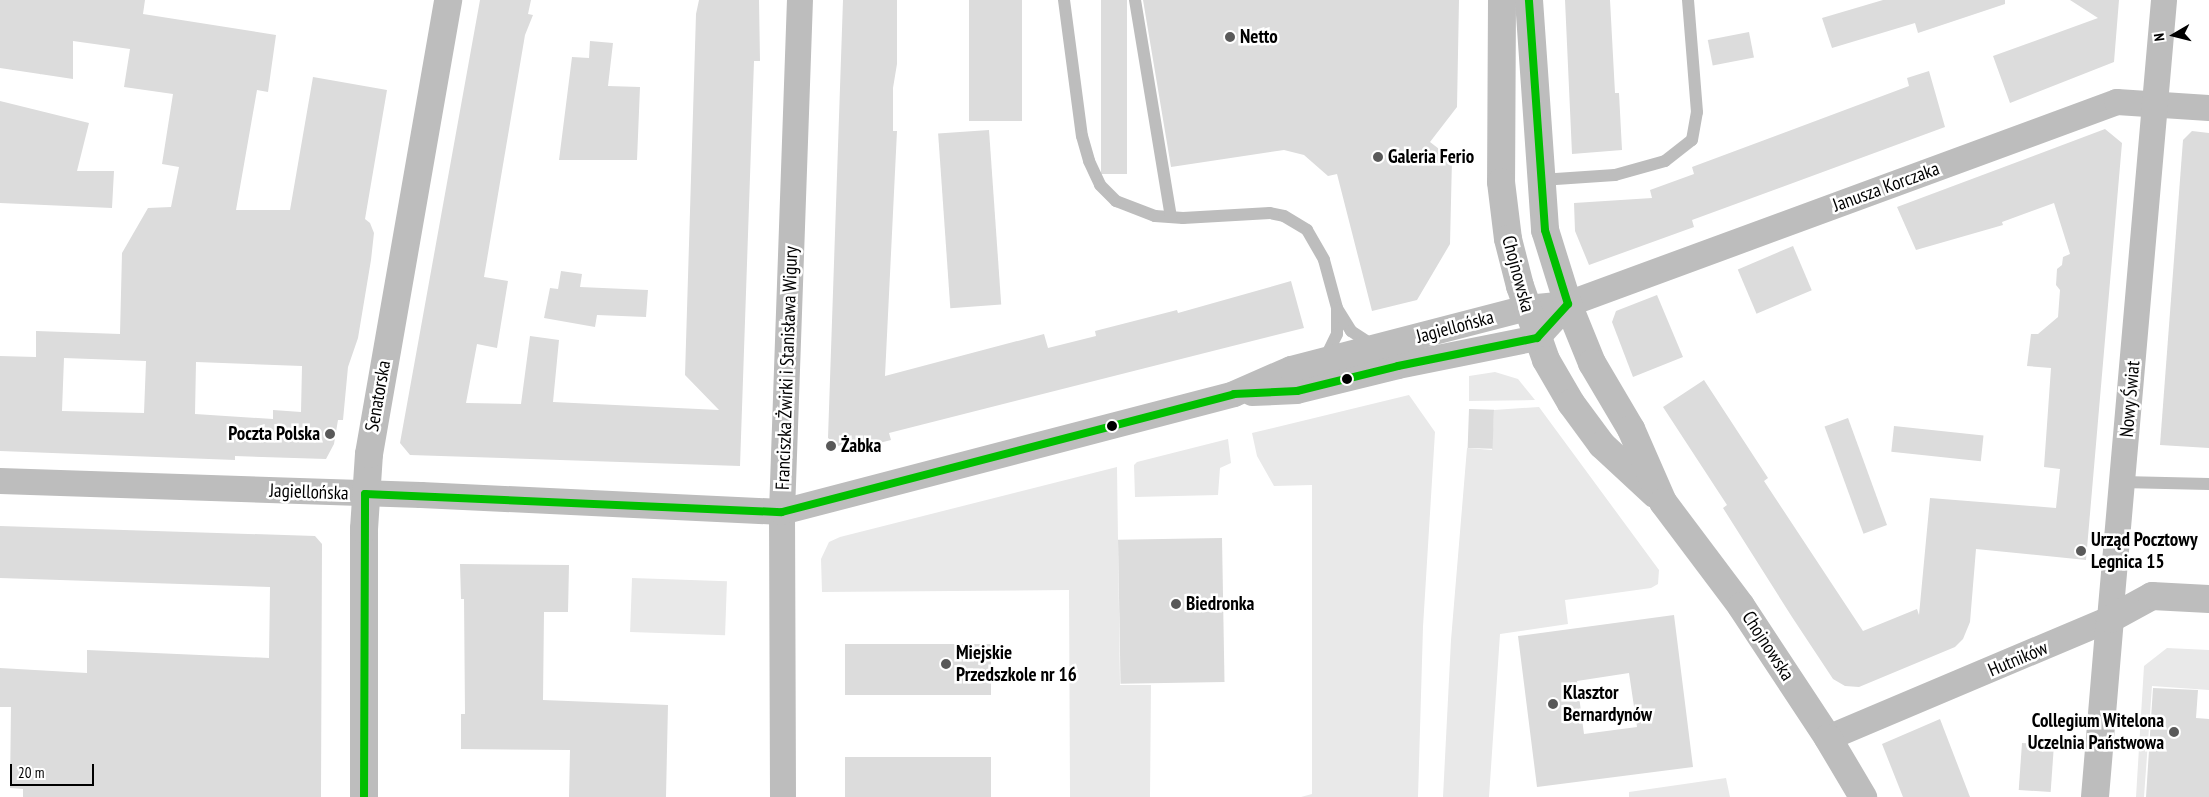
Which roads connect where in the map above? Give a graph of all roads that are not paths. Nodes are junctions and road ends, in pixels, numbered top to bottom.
1 (448, 0) edge
2 (800, 0) edge
3 (1064, 0) edge
4 (1135, 0) edge
5 (1502, 0) edge
6 (1529, 0) edge
7 (1688, 0) edge
8 (2164, 0) edge
9 (2156, 103) junction
10 (2209, 108) edge
11 (1541, 180) junction
12 (1171, 217) junction
13 (1568, 304) junction
14 (1337, 308) junction
15 (1527, 308) junction
16 (1537, 338) junction
17 (1376, 347) junction
18 (1324, 361) junction
19 (1234, 394) junction
20 (0, 481) edge
21 (2122, 482) junction
22 (2209, 484) edge
23 (365, 494) junction
24 (1664, 502) junction
25 (782, 512) junction
26 (2209, 599) edge
27 (2110, 619) junction
28 (1828, 738) junction
29 (364, 797) edge
30 (783, 797) edge
31 (1863, 797) edge
32 (2095, 797) edge

1 - 23 main road, Senatorska
2 - 25 street, Franciszka Żwirki i Stanisława Wigury
3 - 12 lane
4 - 12 lane
5 - 15 main road, Chojnowska
6 - 11 main road, Chojnowska
7 - 11 lane
8 - 9 street, Nowy Świat
9 - 10 street, Janusza Korczaka
9 - 13 street, Janusza Korczaka
9 - 21 street, Nowy Świat
11 - 13 main road, Chojnowska
12 - 14 lane
13 - 15 street, Jagiellońska
13 - 16 street
13 - 24 main road, Chojnowska
14 - 17 lane
14 - 18 lane
15 - 16 main road, Chojnowska
15 - 17 street, Jagiellońska
16 - 19 street, Jagiellońska
16 - 24 main road, Chojnowska
17 - 18 street, Jagiellońska
18 - 19 street, Jagiellońska
19 - 25 street, Jagiellońska
20 - 23 street, Jagiellońska
21 - 22 lane
21 - 27 street, Nowy Świat
23 - 25 street, Jagiellońska
23 - 29 main road, Senatorska
24 - 28 main road, Chojnowska
25 - 30 street, Franciszka Żwirki i Stanisława Wigury
26 - 27 main road, Hutników
27 - 28 street, Hutników
27 - 32 main road, Nowy Świat
28 - 31 main road, Chojnowska

